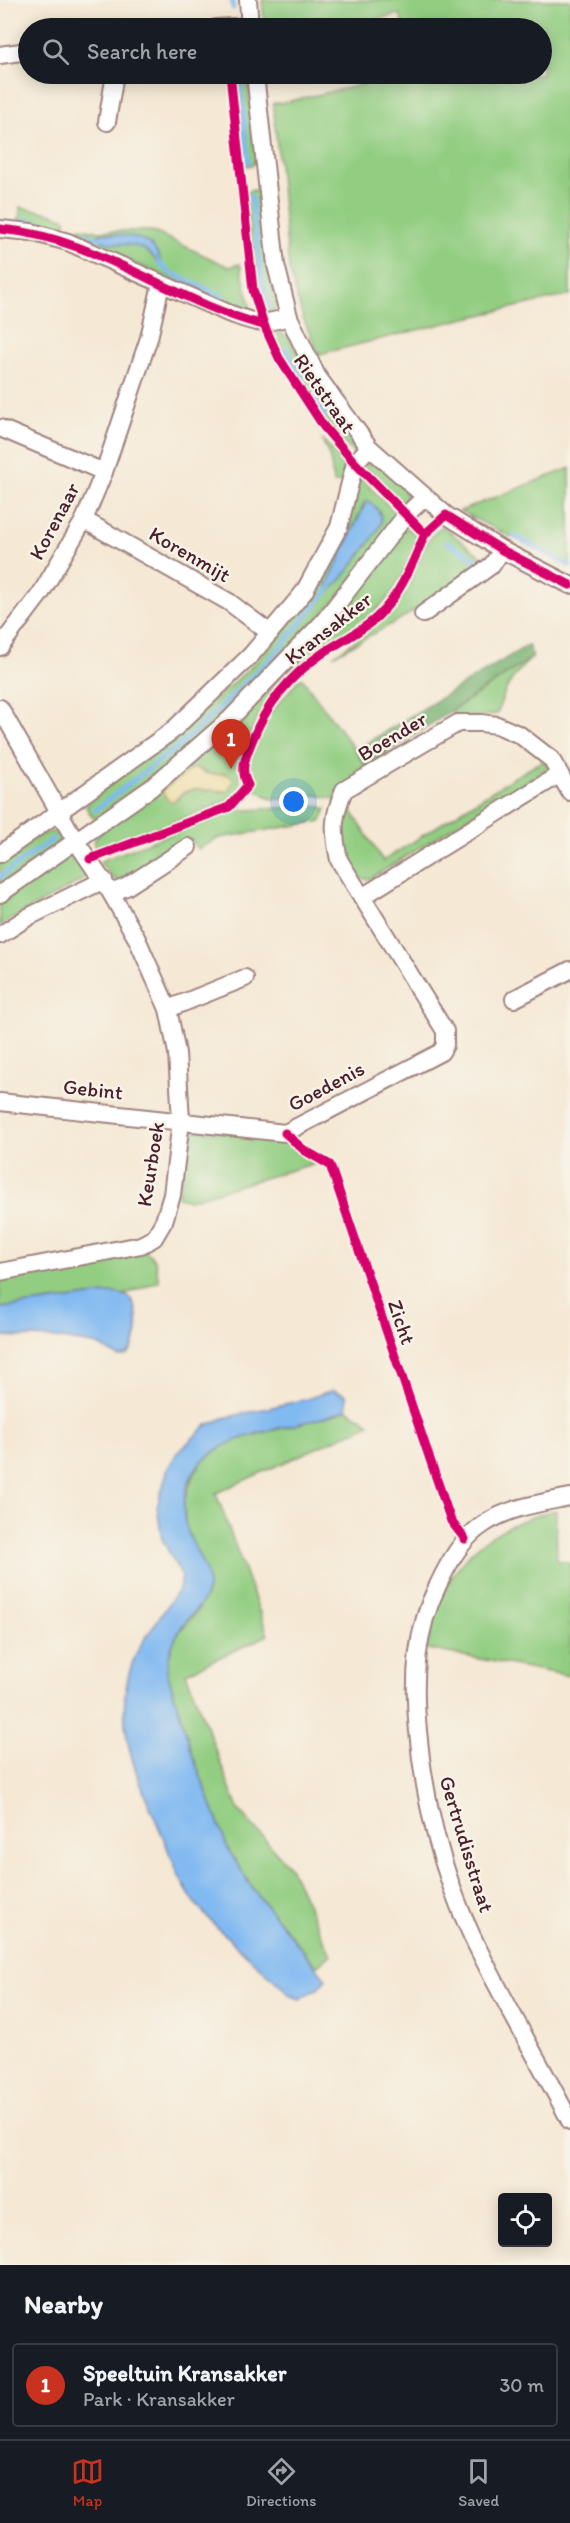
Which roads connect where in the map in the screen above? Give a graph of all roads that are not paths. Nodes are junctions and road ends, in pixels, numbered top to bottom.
1 (248, 0) edge
2 (249, 18) edge
3 (18, 52) edge
4 (0, 55) edge
5 (114, 84) edge
6 (256, 84) edge
7 (108, 122) dead end
8 (0, 229) edge
9 (161, 284) junction
10 (289, 317) junction
11 (0, 428) edge
12 (369, 447) junction
13 (104, 472) junction
14 (425, 497) junction
15 (84, 520) junction
16 (502, 550) junction
17 (570, 585) edge
18 (423, 614) dead end
19 (270, 633) junction
20 (0, 647) edge
21 (0, 708) edge
22 (560, 774) junction
23 (570, 792) edge
24 (59, 812) junction
25 (75, 840) junction
26 (188, 847) dead end
27 (0, 854) edge
28 (107, 887) junction
29 (0, 894) edge
30 (363, 897) junction
31 (0, 935) edge
32 (570, 970) edge
33 (245, 978) dead end
34 (514, 999) dead end
35 (168, 1009) junction
36 (445, 1045) joint
37 (0, 1102) edge
38 (181, 1121) junction
39 (0, 1272) edge
40 (570, 1497) edge
41 (570, 2121) edge

1 - 2 street
3 - 4 street
5 - 7 street
6 - 10 street, Rietstraat
8 - 9 street
9 - 10 street
9 - 13 street, Korenaar
10 - 12 street, Rietstraat
11 - 13 street, Korenaar
12 - 14 street, Rietstraat
12 - 19 street, Kransakker
13 - 15 street, Korenaar
14 - 16 street, Rietstraat
14 - 25 street, Kransakker
15 - 19 street, Korenmijt
15 - 20 street, Korenaar
16 - 17 street, Rietstraat
16 - 18 street
19 - 24 street, Kransakker
21 - 24 street, Keurboek
22 - 23 street, Boender
22 - 30 street
22 - 30 street, Boender
24 - 25 street, Keurboek
24 - 27 street, Kransakker
25 - 28 street, Keurboek
25 - 29 street, Kransakker
26 - 28 street
28 - 31 street
28 - 35 street, Keurboek
30 - 36 street, Boender
32 - 34 street
33 - 35 street
35 - 38 street, Keurboek
36 - 38 street, Goedenis
37 - 38 street, Gebint
38 - 39 street, Keurboek
40 - 41 street, Gertrudisstraat

